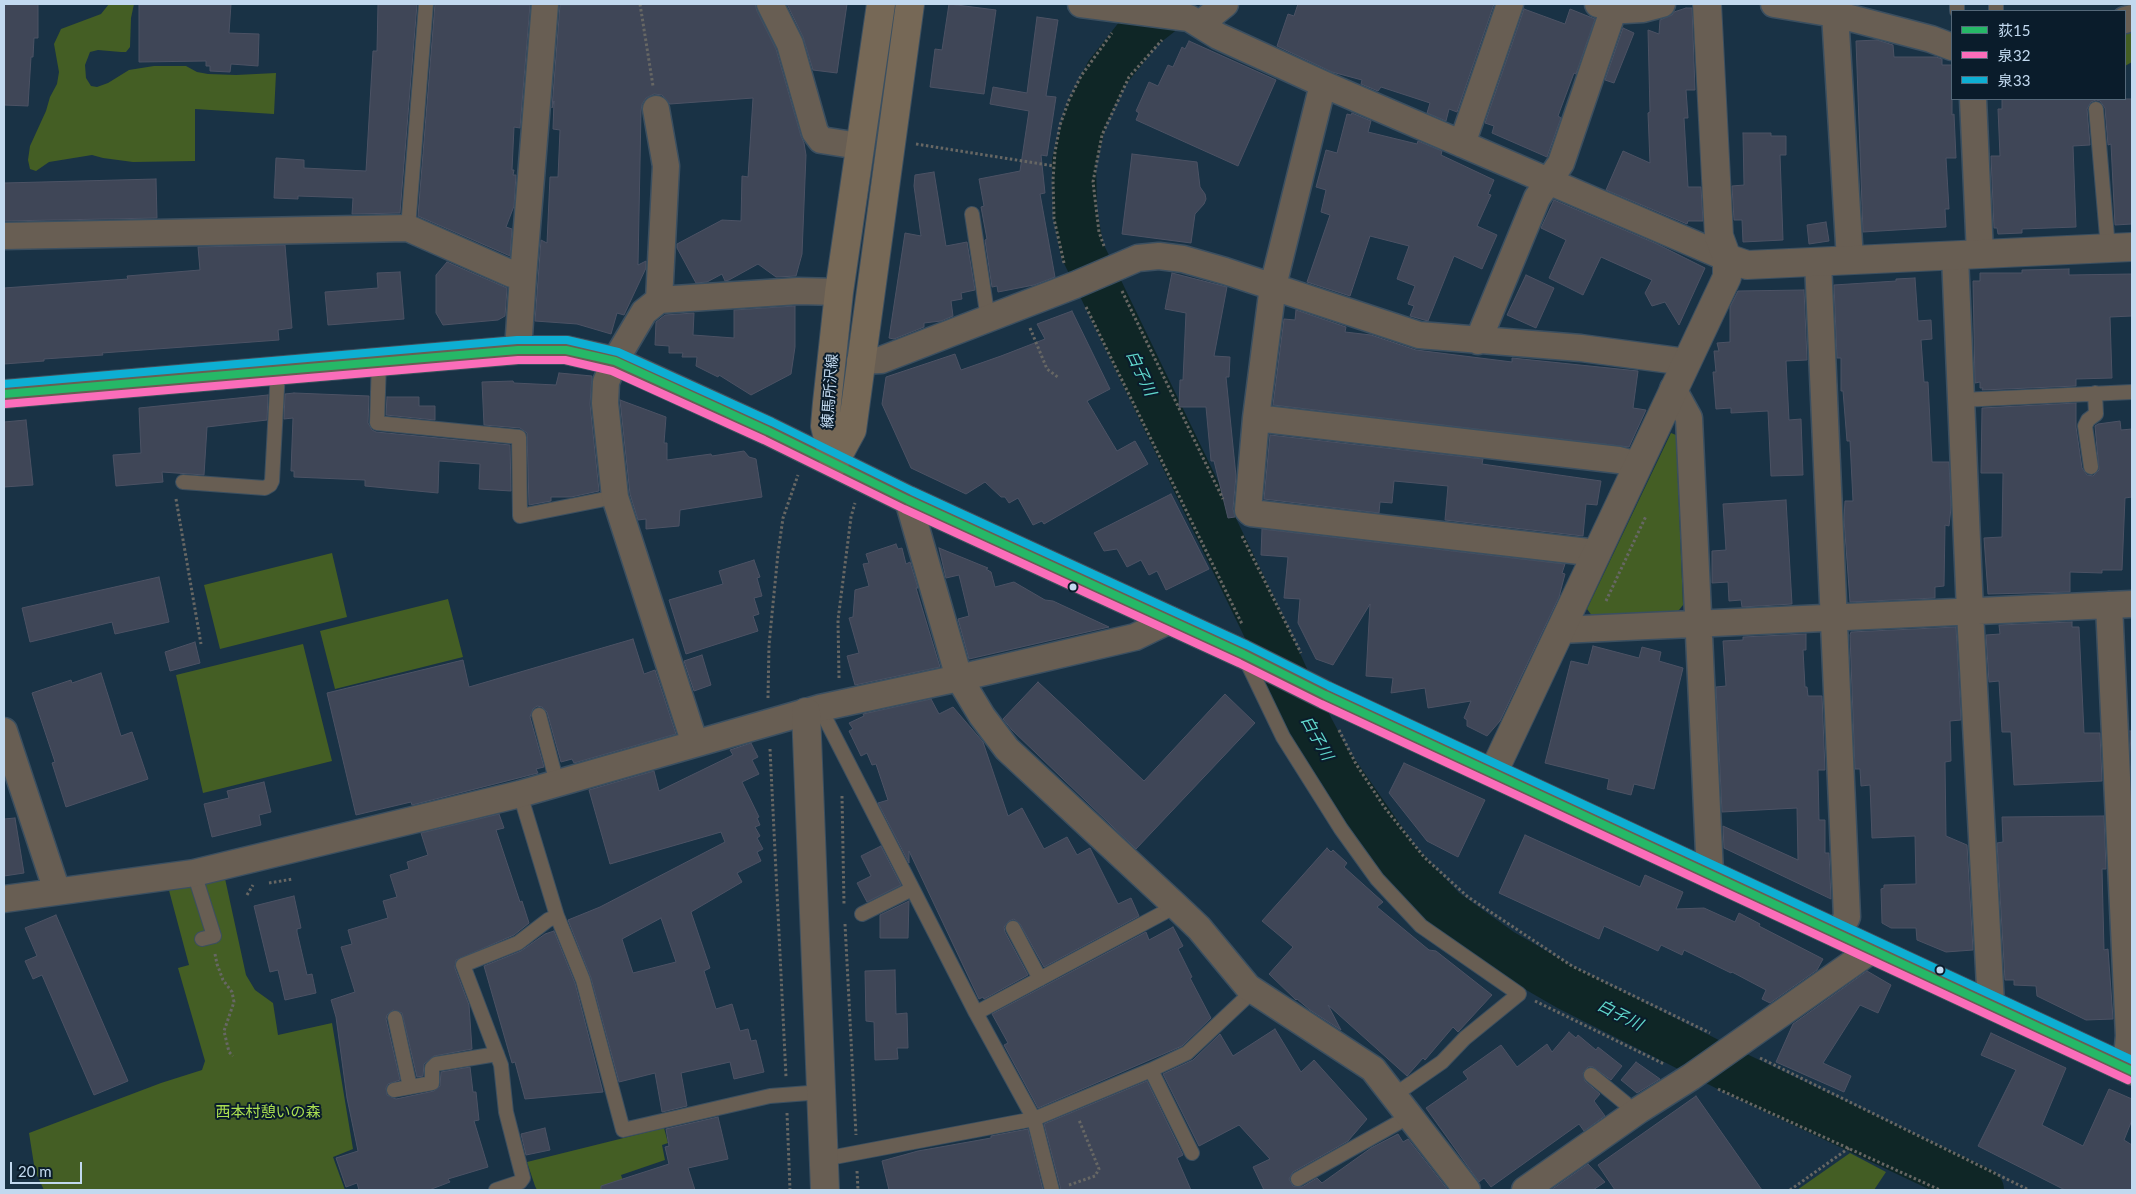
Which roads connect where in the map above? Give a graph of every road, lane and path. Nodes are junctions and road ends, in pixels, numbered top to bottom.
1 (426, 4) edge
2 (545, 4) edge
3 (640, 4) edge
4 (770, 4) edge
5 (881, 4) edge
6 (910, 4) edge
7 (1080, 4) edge
8 (1225, 4) edge
9 (1510, 4) edge
10 (1662, 4) edge
11 (1707, 4) edge
12 (1774, 4) edge
13 (1606, 6) edge
14 (1831, 10) edge
15 (1134, 11) junction
16 (1192, 20) junction
17 (1951, 47) edge
18 (1323, 84) junction
19 (1973, 100) edge
20 (656, 109) joint
21 (2096, 109) dead end
22 (915, 144) dead end
23 (1462, 144) junction
24 (859, 146) junction
25 (1054, 166) junction
26 (1549, 180) junction
27 (972, 214) dead end
28 (408, 228) junction
29 (4, 236) edge
30 (2120, 248) edge
31 (1967, 255) junction
32 (1727, 258) junction
33 (1850, 260) junction
34 (1818, 262) junction
35 (1110, 270) junction
36 (522, 276) junction
37 (1076, 285) junction
38 (1273, 286) junction
39 (839, 292) junction
40 (659, 300) junction
41 (1021, 307) junction
42 (988, 319) junction
43 (1478, 341) junction
44 (518, 350) junction
45 (380, 361) junction
46 (614, 361) junction
47 (860, 361) junction
48 (1686, 362) junction
49 (278, 370) junction
50 (1059, 378) dead end
51 (1673, 389) junction
52 (2132, 392) edge
53 (2095, 393) junction
54 (4, 394) edge
55 (1961, 400) junction
56 (1256, 418) junction
57 (808, 451) junction
58 (834, 464) junction
59 (1638, 465) junction
60 (2091, 467) dead end
61 (865, 479) junction
62 (183, 482) joint
63 (615, 496) junction
64 (908, 500) junction
65 (1225, 503) dead end
66 (1649, 509) dead end
67 (1238, 530) dead end
68 (1597, 553) junction
69 (1606, 601) dead end
70 (2121, 605) edge
71 (1970, 612) junction
72 (1834, 619) junction
73 (1170, 620) junction
74 (1698, 624) junction
75 (1560, 630) junction
76 (201, 644) dead end
77 (1248, 649) junction
78 (1302, 654) dead end
79 (959, 678) junction
80 (822, 708) junction
81 (539, 715) dead end
82 (769, 723) junction
83 (1335, 724) dead end
84 (4, 731) edge
85 (694, 744) junction
86 (1494, 773) junction
87 (557, 783) junction
88 (842, 790) dead end
89 (520, 794) junction
90 (194, 873) junction
91 (1710, 874) junction
92 (293, 879) dead end
93 (258, 883) dead end
94 (267, 883) dead end
95 (912, 889) junction
96 (57, 892) junction
97 (247, 895) dead end
98 (4, 899) edge
99 (844, 906) dead end
100 (1176, 906) junction
101 (862, 914) dead end
102 (557, 916) junction
103 (845, 916) dead end
104 (1013, 928) dead end
105 (1838, 934) junction
106 (208, 937) joint
107 (1870, 950) junction
108 (1040, 979) junction
109 (1253, 991) junction
110 (1519, 994) junction
111 (1991, 1005) junction
112 (976, 1013) junction
113 (395, 1018) dead end
114 (1731, 1048) junction
115 (497, 1054) junction
116 (233, 1056) dead end
117 (1151, 1070) junction
118 (2129, 1070) edge
119 (1591, 1075) dead end
120 (1693, 1075) junction
121 (410, 1087) junction
122 (394, 1090) dead end
123 (822, 1092) junction
124 (787, 1095) junction
125 (1394, 1096) junction
126 (1072, 1103) junction
127 (1634, 1114) junction
128 (1410, 1116) junction
129 (1034, 1119) junction
130 (1849, 1148) junction
131 (857, 1152) junction
132 (1192, 1153) dead end
133 (824, 1159) junction
134 (1298, 1178) dead end
135 (1057, 1189) edge
136 (496, 1190) edge
137 (790, 1190) edge
138 (825, 1190) edge
139 (858, 1190) edge
140 (1467, 1190) edge
141 (1525, 1190) edge
142 (1790, 1190) edge
143 (1940, 1190) edge
144 (2029, 1190) edge

1 - 28 lane
2 - 36 street
3 - 20 path
4 - 24 street
5 - 24 main road, 練馬所沢線
6 - 47 main road, 練馬所沢線
7 - 15 street
8 - 16 street
9 - 23 street
10 - 13 street
11 - 32 street
12 - 14 street
13 - 26 street
14 - 17 street
14 - 33 street
15 - 16 street
15 - 25 path
16 - 18 street
16 - 35 path
18 - 23 street
18 - 38 street
19 - 31 street
20 - 40 street
21 - 30 lane
22 - 25 path
23 - 26 street
24 - 39 main road, 練馬所沢線
25 - 37 path
26 - 32 street
26 - 43 street
27 - 42 lane
28 - 29 street
28 - 36 street
30 - 31 street
31 - 33 street
31 - 55 street
32 - 34 street
32 - 48 street
33 - 34 street
34 - 72 street
35 - 37 street
35 - 38 street
35 - 65 path
36 - 44 street
37 - 41 street
37 - 77 path
38 - 43 street
38 - 56 street
39 - 40 street
39 - 58 main road, 練馬所沢線
40 - 46 street
41 - 42 street
41 - 50 path
42 - 47 street
43 - 48 street
44 - 45 street
44 - 46 street
45 - 49 street
45 - 63 lane
46 - 57 street
46 - 63 street
47 - 58 main road, 練馬所沢線
48 - 51 street
49 - 54 street
49 - 62 lane
51 - 59 street
51 - 74 street
52 - 53 lane
53 - 55 lane
53 - 60 lane
55 - 71 street
56 - 59 street
56 - 68 street
57 - 58 street
57 - 82 path
58 - 61 street
59 - 68 street
61 - 64 street
61 - 80 path
62 - 76 path
63 - 85 street
64 - 73 street
64 - 79 street
66 - 69 path
67 - 78 path
68 - 75 street
70 - 71 street
70 - 118 street
71 - 72 street
71 - 111 street
72 - 74 street
72 - 105 street
73 - 77 street
73 - 79 street
74 - 75 street
74 - 91 street
75 - 86 street
77 - 86 street
77 - 110 lane
79 - 80 street
79 - 100 street
80 - 82 street
80 - 95 lane
80 - 123 street
81 - 87 lane
82 - 85 street
82 - 124 path
83 - 114 path
84 - 96 street
85 - 87 street
86 - 91 street
87 - 89 street
88 - 99 path
89 - 90 street
89 - 102 lane
90 - 96 street
90 - 106 lane
91 - 105 street
92 - 94 path
93 - 97 path
95 - 101 lane
95 - 112 lane
96 - 98 street
100 - 108 lane
100 - 109 street
102 - 115 lane
102 - 124 lane
103 - 131 path
104 - 108 lane
105 - 107 street
106 - 116 path
107 - 111 street
107 - 114 street
108 - 112 lane
109 - 117 lane
109 - 125 street
110 - 120 path
110 - 125 lane
111 - 118 street
112 - 129 lane
113 - 121 lane
114 - 120 street
114 - 144 path
115 - 121 lane
115 - 136 lane
117 - 126 lane
117 - 132 lane
119 - 127 lane
120 - 127 street
120 - 130 path
121 - 122 lane
123 - 124 lane
123 - 133 street
124 - 137 path
125 - 128 street
126 - 129 lane
126 - 135 path
127 - 141 street
128 - 134 lane
128 - 140 street
129 - 131 lane
129 - 135 lane
130 - 142 path
130 - 143 path
131 - 133 lane
131 - 139 path
133 - 138 street

